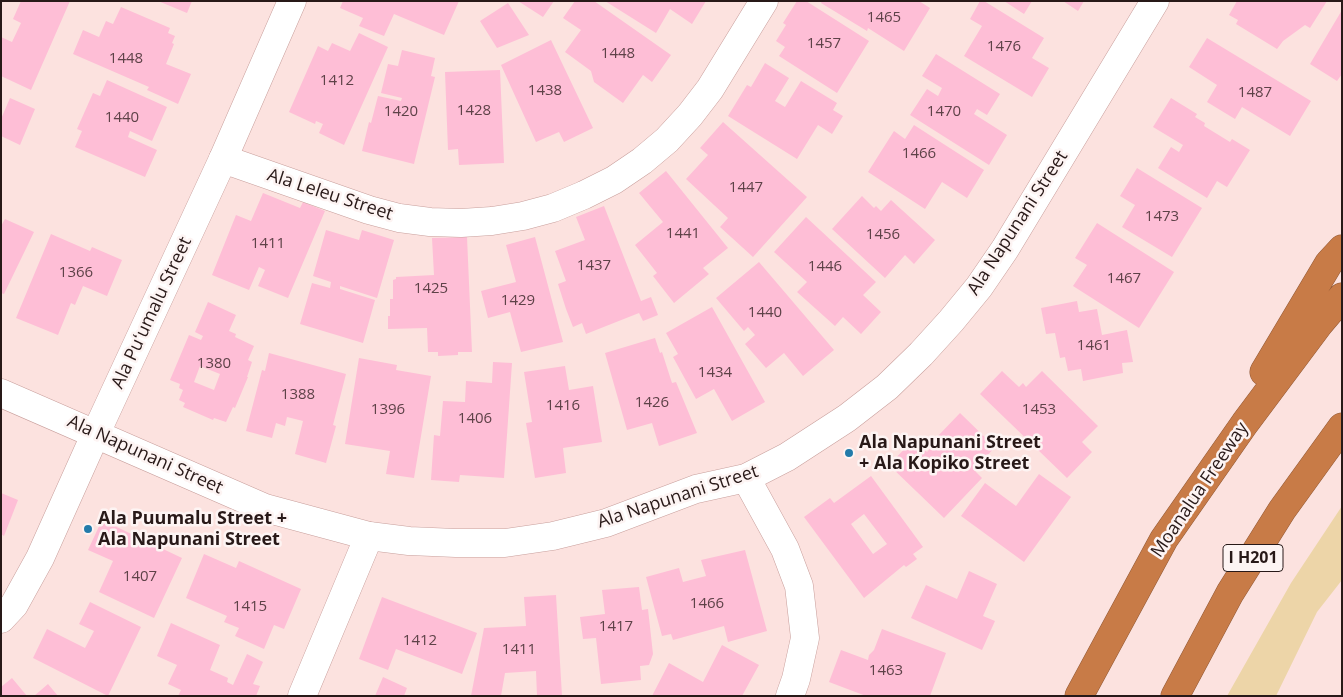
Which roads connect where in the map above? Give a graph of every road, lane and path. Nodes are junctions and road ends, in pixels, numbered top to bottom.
1 (292, 1) edge
2 (764, 1) edge
3 (1155, 1) edge
4 (223, 159) junction
5 (1342, 249) edge
6 (1342, 297) edge
7 (1, 393) edge
8 (1342, 427) edge
9 (96, 433) junction
10 (746, 478) junction
11 (370, 536) junction
12 (1164, 539) junction
13 (1, 619) edge
14 (302, 696) edge
15 (790, 696) edge
16 (1079, 696) edge
17 (1174, 696) edge

1 - 4 street, Ala Puʻumalu Street
2 - 4 street, Ala Leleu Street
3 - 10 street, Ala Napunani Street
4 - 9 street, Ala Puʻumalu Street
5 - 12 highway
6 - 12 highway, Moanalua Freeway
7 - 9 street, Ala Napunani Street
8 - 17 highway, I H201
9 - 11 street, Ala Napunani Street
9 - 13 street, Ala Puʻumalu Street
10 - 11 street, Ala Napunani Street
10 - 15 street
11 - 14 street
12 - 16 highway, Moanalua Freeway

